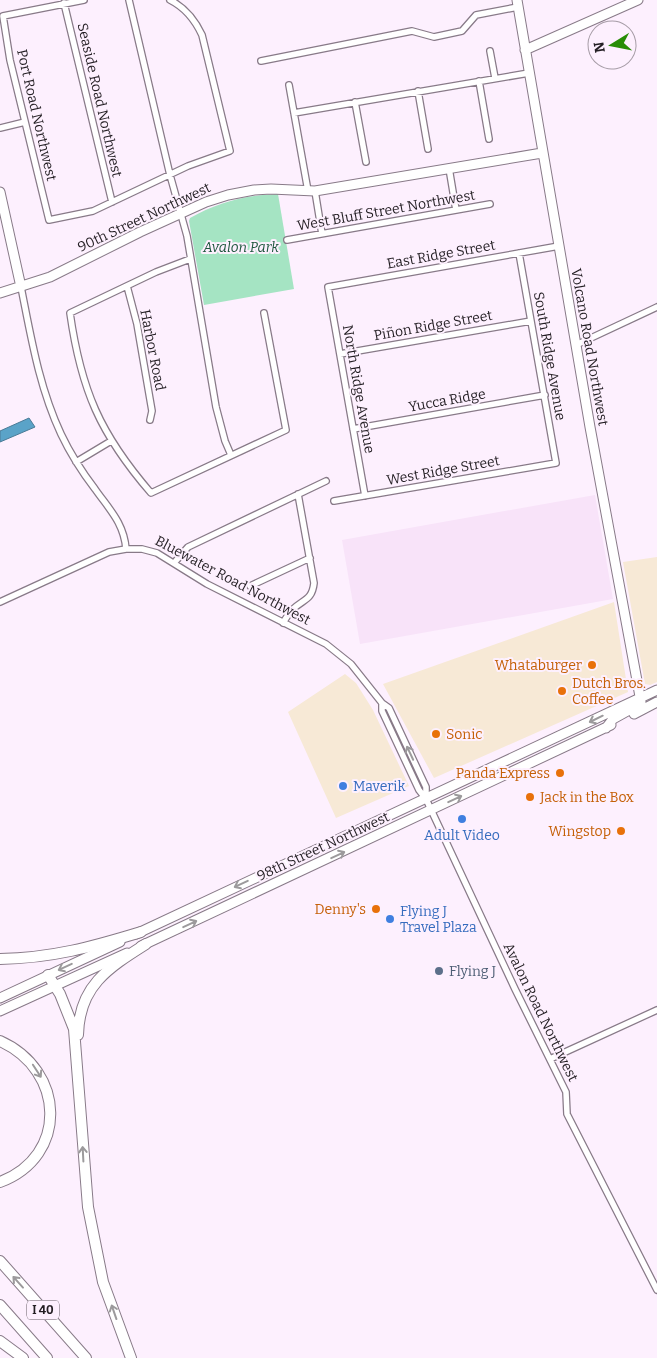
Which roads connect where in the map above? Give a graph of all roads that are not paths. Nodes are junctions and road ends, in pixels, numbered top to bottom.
1 (84, 0) edge
2 (129, 0) edge
3 (170, 0) edge
4 (638, 0) edge
5 (64, 3) junction
6 (518, 3) edge
7 (525, 50) junction
8 (490, 51) dead end
9 (261, 61) dead end
10 (529, 73) junction
11 (494, 78) junction
12 (479, 81) junction
13 (289, 86) dead end
14 (418, 91) junction
15 (355, 102) junction
16 (294, 113) junction
17 (25, 122) junction
18 (0, 128) edge
19 (489, 139) dead end
20 (428, 149) dead end
21 (542, 153) junction
22 (366, 162) dead end
23 (449, 168) junction
24 (170, 175) junction
25 (312, 191) junction
26 (0, 192) edge
27 (112, 202) junction
28 (490, 204) dead end
29 (456, 210) junction
30 (180, 214) junction
31 (322, 234) junction
32 (287, 240) dead end
33 (559, 246) junction
34 (519, 253) junction
35 (190, 259) junction
36 (126, 286) junction
37 (21, 287) junction
38 (328, 287) joint
39 (0, 293) edge
40 (657, 307) edge
41 (264, 313) dead end
42 (531, 321) junction
43 (576, 345) junction
44 (340, 354) junction
45 (544, 395) junction
46 (150, 420) dead end
47 (353, 429) junction
48 (111, 441) junction
49 (230, 455) junction
50 (76, 462) junction
51 (556, 463) joint
52 (326, 481) dead end
53 (298, 494) junction
54 (365, 496) junction
55 (334, 501) dead end
56 (126, 548) junction
57 (310, 558) junction
58 (174, 563) junction
59 (250, 586) dead end
60 (0, 602) edge
61 (283, 623) junction
62 (657, 690) edge
63 (640, 698) junction
64 (657, 702) edge
65 (606, 728) junction
66 (426, 799) junction
67 (432, 810) junction
68 (141, 932) junction
69 (146, 944) junction
70 (0, 959) edge
71 (48, 975) junction
72 (54, 985) junction
73 (0, 998) edge
74 (657, 1010) edge
75 (0, 1011) edge
76 (0, 1041) edge
77 (77, 1059) junction
78 (550, 1060) junction
79 (0, 1182) edge
80 (0, 1262) edge
81 (657, 1290) edge
82 (0, 1305) edge
83 (0, 1342) edge
84 (24, 1358) edge
85 (47, 1358) edge
86 (86, 1358) edge
87 (131, 1358) edge

1 - 5 street
2 - 24 street
3 - 24 street
4 - 7 main road
5 - 17 street, Port Road Northwest
5 - 27 street, Seaside Road Northwest
6 - 7 main road, Volcano Road Northwest
6 - 9 street
7 - 10 main road, Volcano Road Northwest
8 - 11 street
10 - 11 street
10 - 21 main road, Volcano Road Northwest
11 - 12 street
12 - 14 street
12 - 19 street
13 - 16 street
14 - 15 street
14 - 20 street
15 - 16 street
15 - 22 street
16 - 25 street
17 - 18 street
17 - 27 street, Port Road Northwest
21 - 23 main road, 90th Street Northwest
21 - 33 main road, Volcano Road Northwest
23 - 25 main road, 90th Street Northwest
23 - 29 street
24 - 27 street
24 - 30 street
25 - 30 main road, 90th Street Northwest
25 - 31 street
26 - 37 main road
28 - 29 street, West Bluff Street Northwest
29 - 31 street, West Bluff Street Northwest
30 - 35 street
30 - 37 main road, 90th Street Northwest
31 - 32 street, West Bluff Street Northwest
33 - 34 street, East Ridge Street
33 - 43 main road, Volcano Road Northwest
34 - 38 street, East Ridge Street
34 - 42 street, South Ridge Avenue
35 - 36 street
35 - 49 street
36 - 46 street, Harbor Road
36 - 48 street
37 - 39 main road, 90th Street Northwest
37 - 50 street
38 - 44 street, North Ridge Avenue
40 - 43 street
41 - 49 street
42 - 44 street, Piñon Ridge Street
42 - 45 street, South Ridge Avenue
43 - 63 main road, Volcano Road Northwest
44 - 47 street, North Ridge Avenue
45 - 47 street, Yucca Ridge
45 - 51 street, South Ridge Avenue
47 - 54 street, North Ridge Avenue
48 - 49 street
48 - 50 street
50 - 56 street
51 - 54 street, West Ridge Street
52 - 53 street
53 - 57 street
53 - 58 street
54 - 55 street, West Ridge Street
56 - 58 street, Bluewater Road Northwest
56 - 60 street
57 - 59 street
57 - 61 street
58 - 61 street, Bluewater Road Northwest
61 - 66 street, Bluewater Road Northwest
62 - 63 main road, 98th Street Northwest
63 - 65 main road
63 -> 66 main road, 98th Street Northwest
64 - 65 main road, 98th Street Northwest
67 -> 65 main road, 98th Street Northwest
66 - 67 street, Avalon Road Northwest
66 -> 68 main road, 98th Street Northwest
69 -> 67 main road, 98th Street Northwest
67 - 78 street, Avalon Road Northwest
68 - 70 highway
68 -> 71 main road, 98th Street Northwest
69 - 72 main road, 98th Street Northwest
69 - 77 highway
71 - 72 highway
71 - 73 main road, 98th Street Northwest
72 - 75 main road, 98th Street Northwest
72 - 77 highway
74 - 78 street
76 -> 79 highway
87 -> 77 highway
78 - 81 street, Avalon Road Northwest
86 -> 80 highway, I 40
82 - 85 highway, I 40
83 - 84 highway

